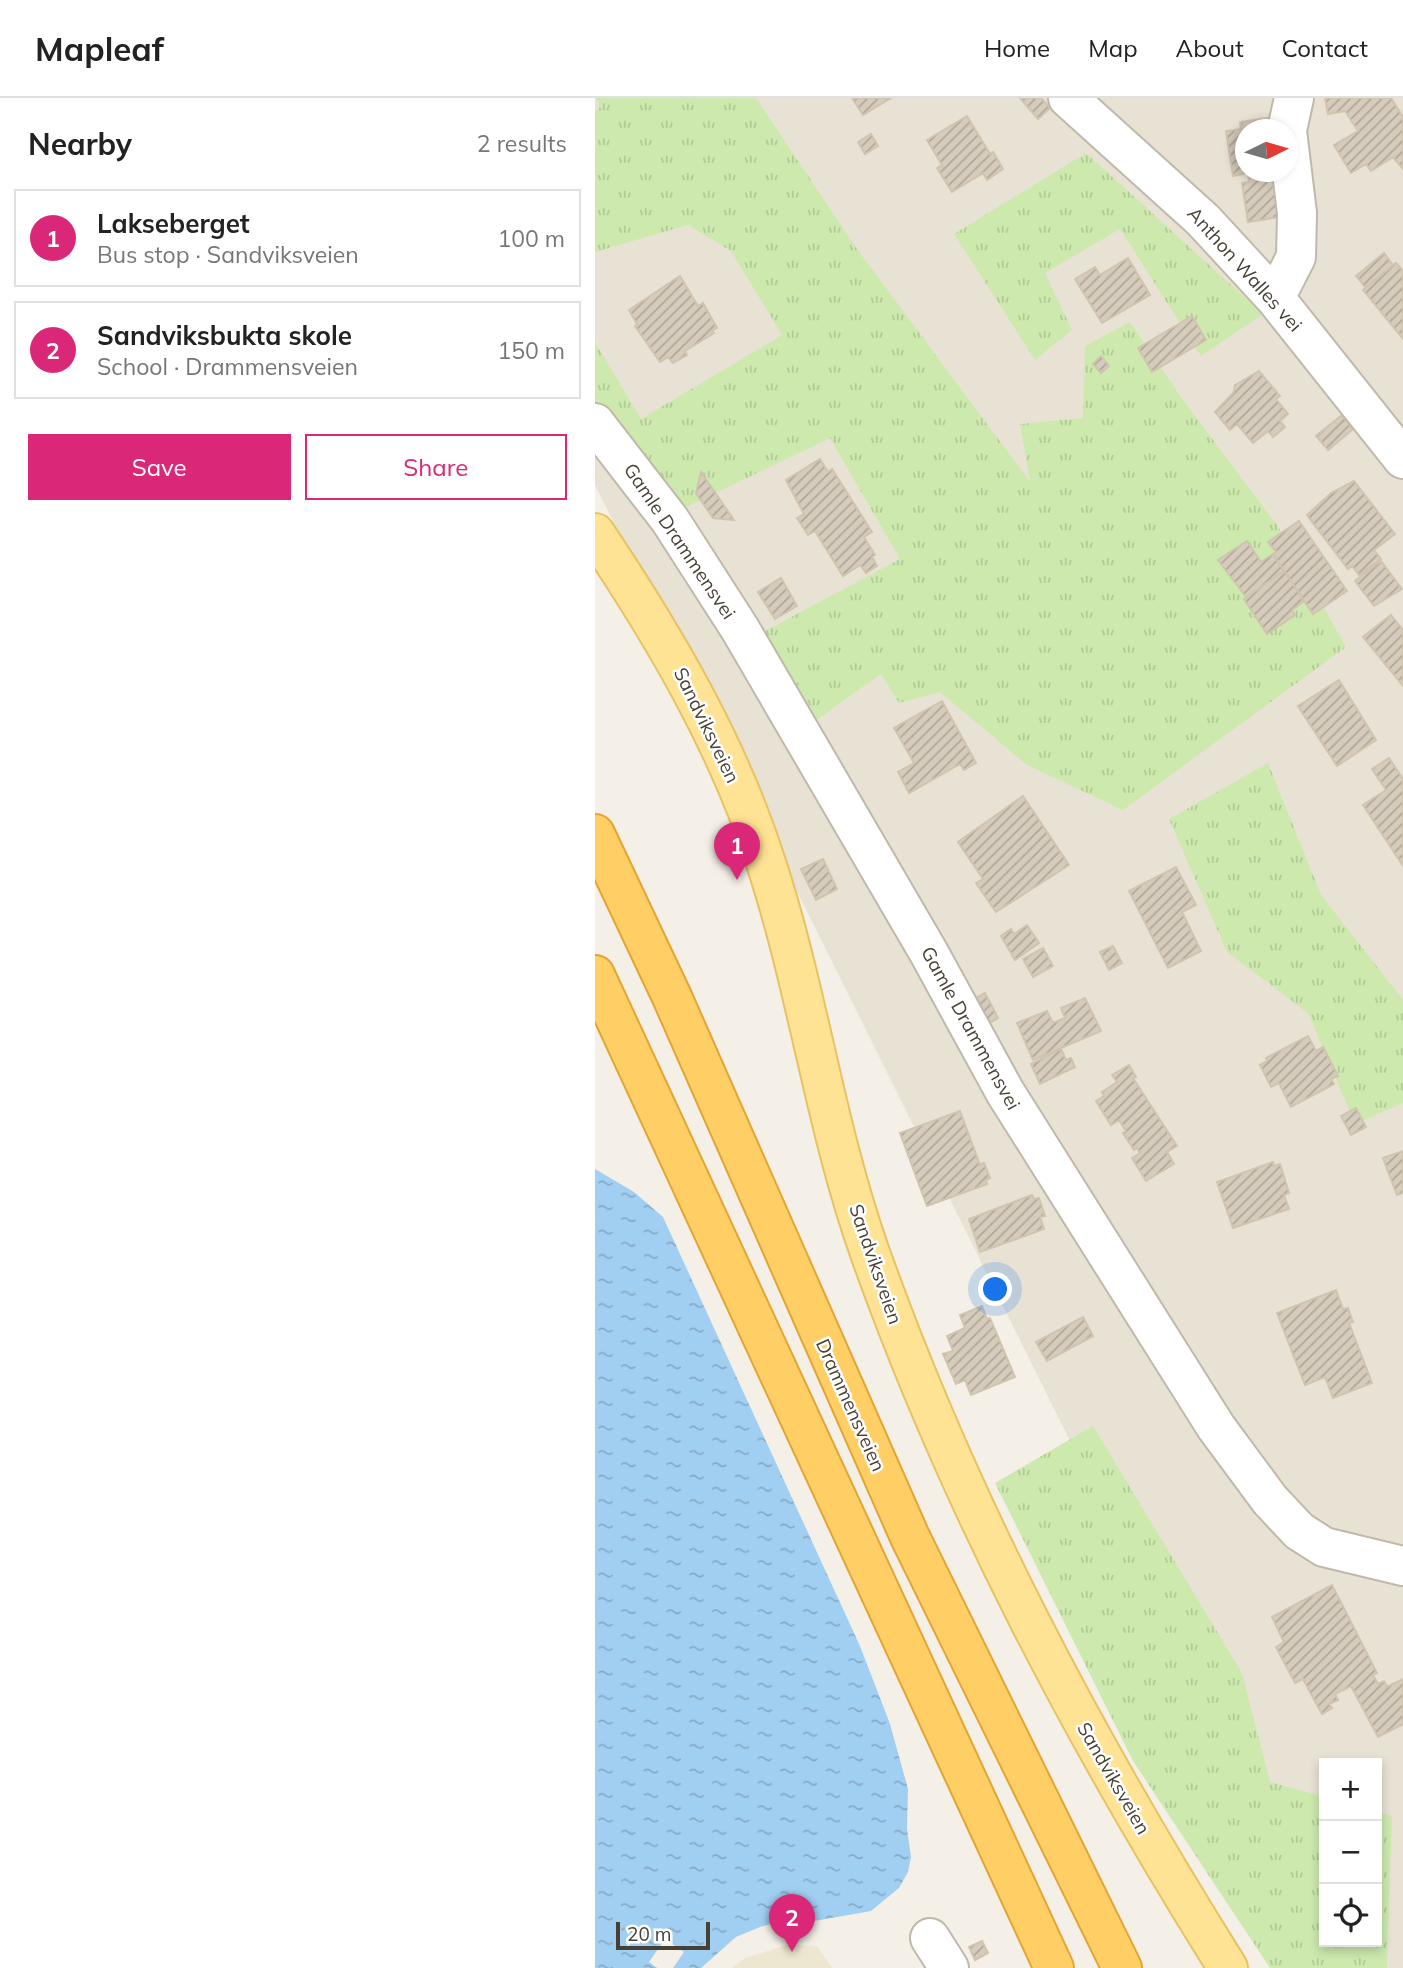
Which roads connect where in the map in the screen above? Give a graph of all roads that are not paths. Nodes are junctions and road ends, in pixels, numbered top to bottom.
1 (1068, 98) edge
2 (1294, 98) edge
3 (1289, 119) edge
4 (1293, 182) edge
5 (1275, 298) junction
6 (595, 423) edge
7 (1403, 458) edge
8 (595, 533) edge
9 (595, 834) edge
10 (595, 975) edge
11 (1403, 1566) edge
12 (1055, 1968) edge
13 (1122, 1968) edge
14 (1228, 1968) edge

1 - 5 street, Anthon Walles vei
2 - 3 street
4 - 5 street
5 - 7 street, Anthon Walles vei
6 - 11 street, Gamle Drammensvei
8 - 14 main road, Sandviksveien
9 - 13 highway, Drammensveien
10 - 12 highway

